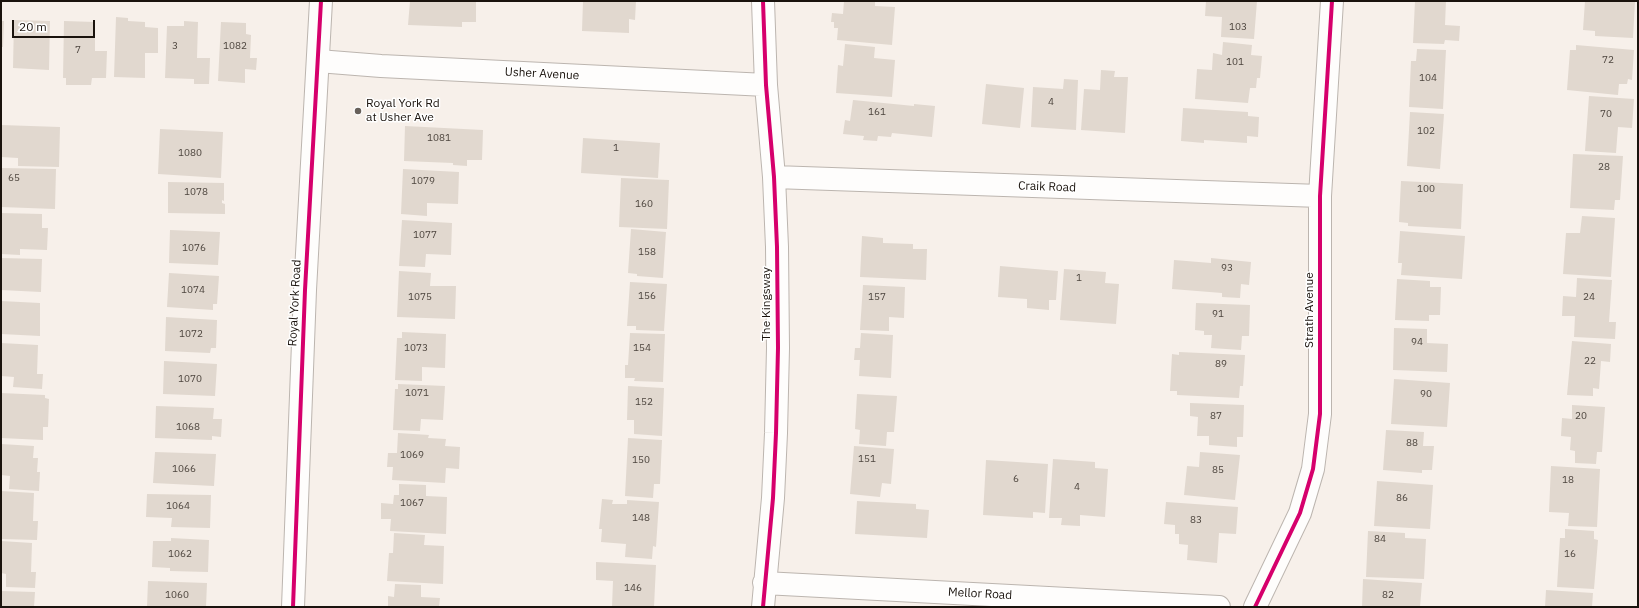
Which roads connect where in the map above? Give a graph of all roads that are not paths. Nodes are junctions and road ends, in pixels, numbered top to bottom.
1 (320, 1) edge
2 (763, 1) edge
3 (1332, 1) edge
4 (318, 62) junction
5 (766, 85) junction
6 (774, 177) junction
7 (1320, 196) junction
8 (764, 583) junction
9 (293, 607) edge
10 (763, 607) edge
11 (1219, 607) edge
12 (1254, 607) edge

1 - 4 street, Royal York Road
2 - 5 street, The Kingsway
3 - 7 street, Strath Avenue
4 - 5 street, Usher Avenue
4 - 9 street, Royal York Road
5 - 6 street, The Kingsway
6 - 7 street, Craik Road
6 - 8 street, The Kingsway
7 - 12 street, Strath Avenue
8 - 10 street, The Kingsway
8 - 11 street, Mellor Road

